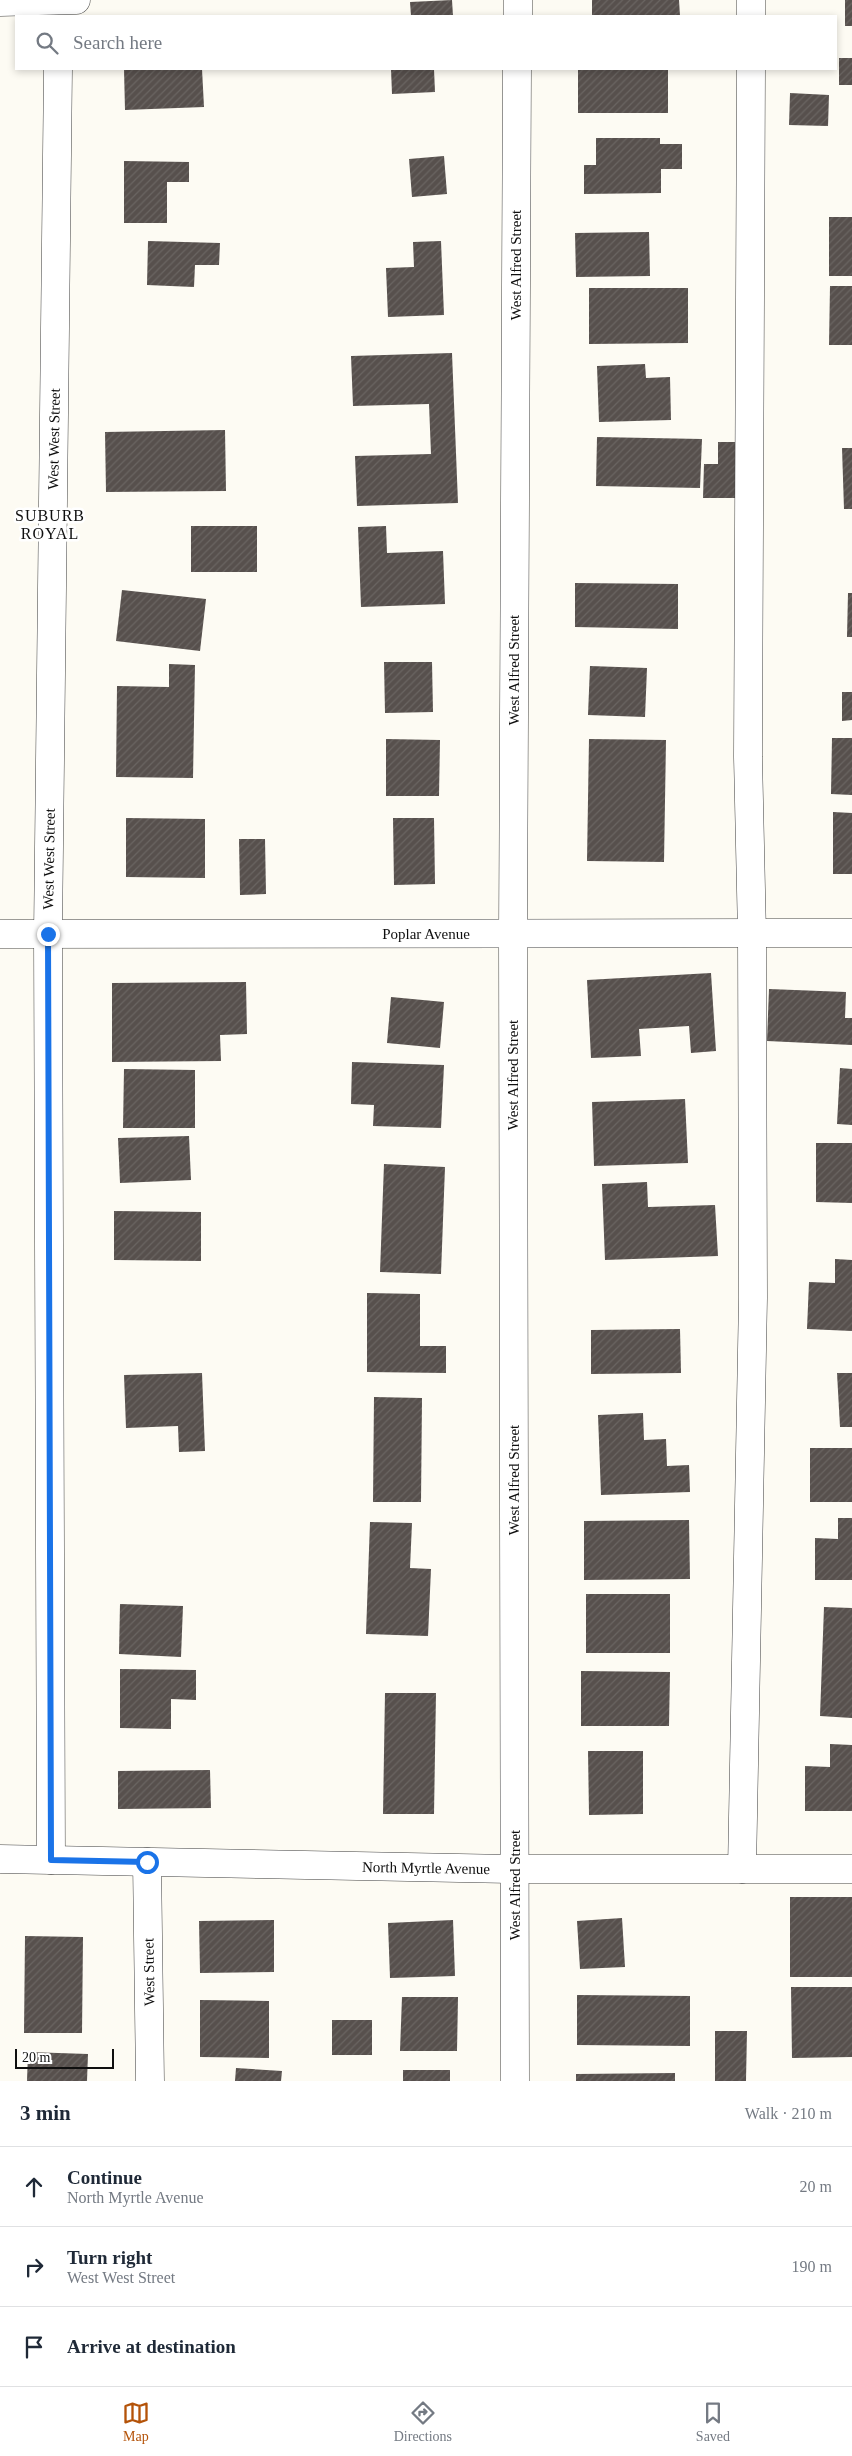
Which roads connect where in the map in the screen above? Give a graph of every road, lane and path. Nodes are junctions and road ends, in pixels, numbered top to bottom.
1 (518, 0) edge
2 (751, 0) edge
3 (0, 2) edge
4 (65, 6) edge
5 (518, 15) edge
6 (751, 15) edge
7 (58, 70) edge
8 (517, 70) edge
9 (751, 70) edge
10 (0, 934) edge
11 (48, 934) junction
12 (752, 934) junction
13 (852, 934) edge
14 (512, 935) junction
15 (0, 1859) edge
16 (51, 1860) junction
17 (147, 1862) junction
18 (515, 1869) junction
19 (742, 1869) junction
20 (852, 1869) edge
21 (150, 2081) edge
22 (515, 2081) edge

1 - 5 street
2 - 6 street
3 - 4 street
7 - 11 street, West West Street
8 - 14 street, West Alfred Street
9 - 12 street
10 - 11 street, Poplar Avenue
11 - 14 street, Poplar Avenue
11 - 16 street, West West Street
12 - 13 street, Poplar Avenue
12 - 14 street, Poplar Avenue
12 - 19 street
14 - 18 street, West Alfred Street
15 - 16 street, North Myrtle Avenue
16 - 17 street, North Myrtle Avenue
17 - 18 street, North Myrtle Avenue
17 - 21 street, West Street
18 - 19 street, North Myrtle Avenue
18 - 22 street, West Alfred Street
19 - 20 street, North Myrtle Avenue

